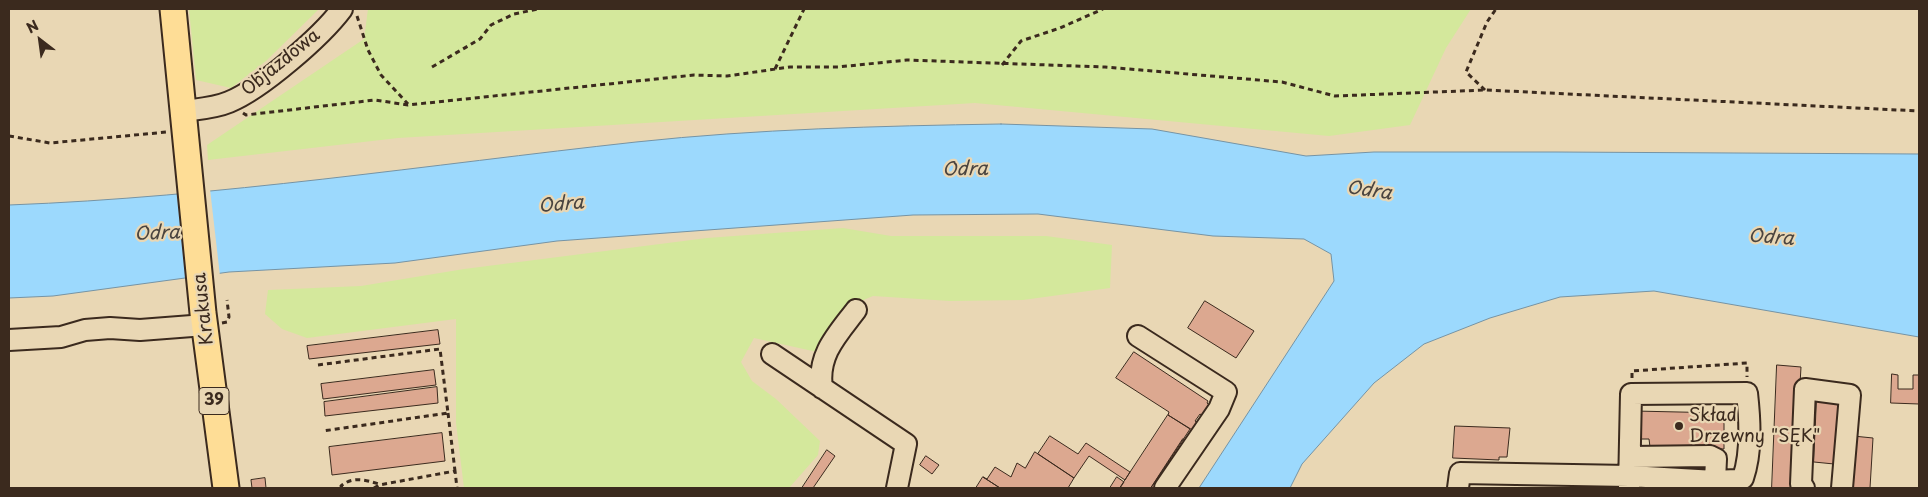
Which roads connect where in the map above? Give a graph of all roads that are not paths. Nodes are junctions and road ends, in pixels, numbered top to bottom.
1 (172, 9) edge
2 (342, 9) edge
3 (185, 129) junction
4 (856, 310) dead end
5 (204, 319) junction
6 (1138, 336) dead end
7 (9, 340) edge
8 (772, 354) dead end
9 (822, 388) junction
10 (1630, 474) edge
11 (1714, 485) edge
12 (226, 488) edge
13 (897, 488) edge
14 (1165, 488) edge
15 (1458, 488) edge
16 (1804, 488) edge
17 (1842, 488) edge

1 - 3 main road, 39
2 - 3 street, Objazdowa
3 - 5 main road, Krakusa / 39
4 - 9 street
5 - 7 street
5 - 12 main road, Krakusa / 39
6 - 14 street
8 - 9 street
9 - 13 street
10 - 11 street
10 - 11 street
10 - 15 street
16 - 17 street

